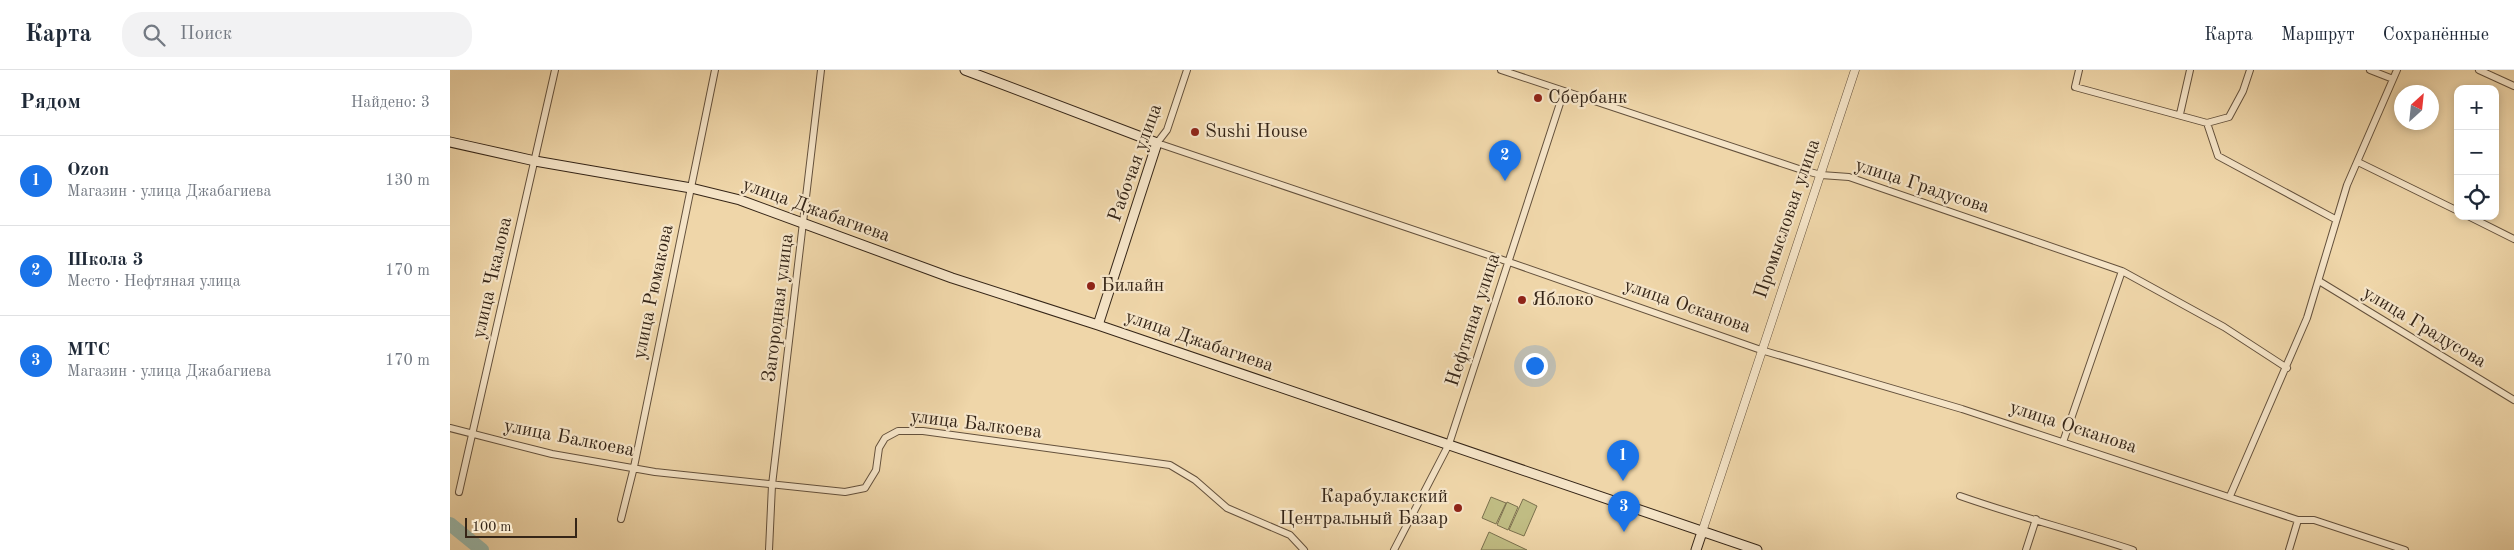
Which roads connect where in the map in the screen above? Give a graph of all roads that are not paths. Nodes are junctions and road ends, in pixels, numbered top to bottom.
1 (555, 70) edge
2 (714, 70) edge
3 (821, 70) edge
4 (965, 70) edge
5 (1187, 70) edge
6 (1501, 70) edge
7 (1855, 70) edge
8 (2079, 70) edge
9 (2190, 70) edge
10 (2250, 70) edge
11 (2370, 70) edge
12 (2397, 70) edge
13 (2479, 70) edge
14 (2393, 79) junction
15 (2514, 86) edge
16 (1564, 91) junction
17 (2180, 114) junction
18 (2207, 123) junction
19 (450, 142) edge
20 (1157, 143) junction
21 (535, 161) junction
22 (2358, 162) junction
23 (1821, 175) junction
24 (691, 188) junction
25 (2454, 209) edge
26 (2335, 219) junction
27 (2476, 220) edge
28 (805, 222) junction
29 (2514, 239) edge
30 (1509, 262) junction
31 (2122, 271) junction
32 (2319, 281) junction
33 (1098, 325) junction
34 (1761, 350) junction
35 (2287, 368) junction
36 (2514, 400) edge
37 (450, 428) edge
38 (472, 433) junction
39 (2064, 442) junction
40 (1449, 444) junction
41 (634, 467) junction
42 (772, 485) junction
43 (459, 492) dead end
44 (1960, 496) dead end
45 (2230, 496) junction
46 (621, 519) dead end
47 (2036, 519) junction
48 (2298, 520) junction
49 (1702, 532) junction
50 (769, 550) edge
51 (1304, 550) edge
52 (1394, 550) edge
53 (1696, 550) edge
54 (1758, 550) edge
55 (2026, 550) edge
56 (2133, 550) edge
57 (2289, 550) edge
58 (2405, 550) edge

1 - 21 street, улица Чкалова
2 - 24 street, улица Рюмакова
3 - 28 street, Загородная улица
4 - 20 main road, улица Осканова
5 - 20 street, Рабочая улица
6 - 16 street, улица Градусова
7 - 23 street, Промысловая улица
8 - 17 street
9 - 17 street
10 - 18 street
11 - 14 street
12 - 14 street
13 - 15 street
14 - 22 street
16 - 23 street, улица Градусова
16 - 30 street, Нефтяная улица
17 - 18 street
18 - 26 street
19 - 21 main road, улица Джабагиева
20 - 30 street, улица Осканова
20 - 33 main road, Рабочая улица
21 - 24 main road, улица Джабагиева
21 - 38 street, улица Чкалова
22 - 25 street
22 - 26 street
23 - 31 street, улица Градусова
23 - 34 street, Промысловая улица
24 - 28 main road, улица Джабагиева
24 - 41 street, улица Рюмакова
26 - 32 street
27 - 29 street
28 - 33 main road, улица Джабагиева
28 - 42 street, Загородная улица
30 - 34 street, улица Осканова
30 - 40 street, Нефтяная улица
31 - 35 street, улица Градусова
31 - 39 street
32 - 35 street
32 - 36 street, улица Градусова
33 - 40 main road, улица Джабагиева
34 - 39 street, улица Осканова
34 - 49 street, Промысловая улица
35 - 45 street
37 - 38 street, улица Балкоева
38 - 41 street, улица Балкоева
38 - 43 street, улица Чкалова
39 - 45 street, улица Осканова
40 - 49 main road, улица Джабагиева
40 - 52 street, Нефтяная улица
41 - 42 street, улица Балкоева
41 - 46 street, улица Рюмакова
42 - 50 street, Загородная улица
42 - 51 street, улица Балкоева
44 - 47 street
45 - 48 street, улица Осканова
47 - 55 street
47 - 56 street
48 - 57 street
48 - 58 street, улица Осканова
49 - 53 main road, Промысловая улица
49 - 54 main road, улица Джабагиева

